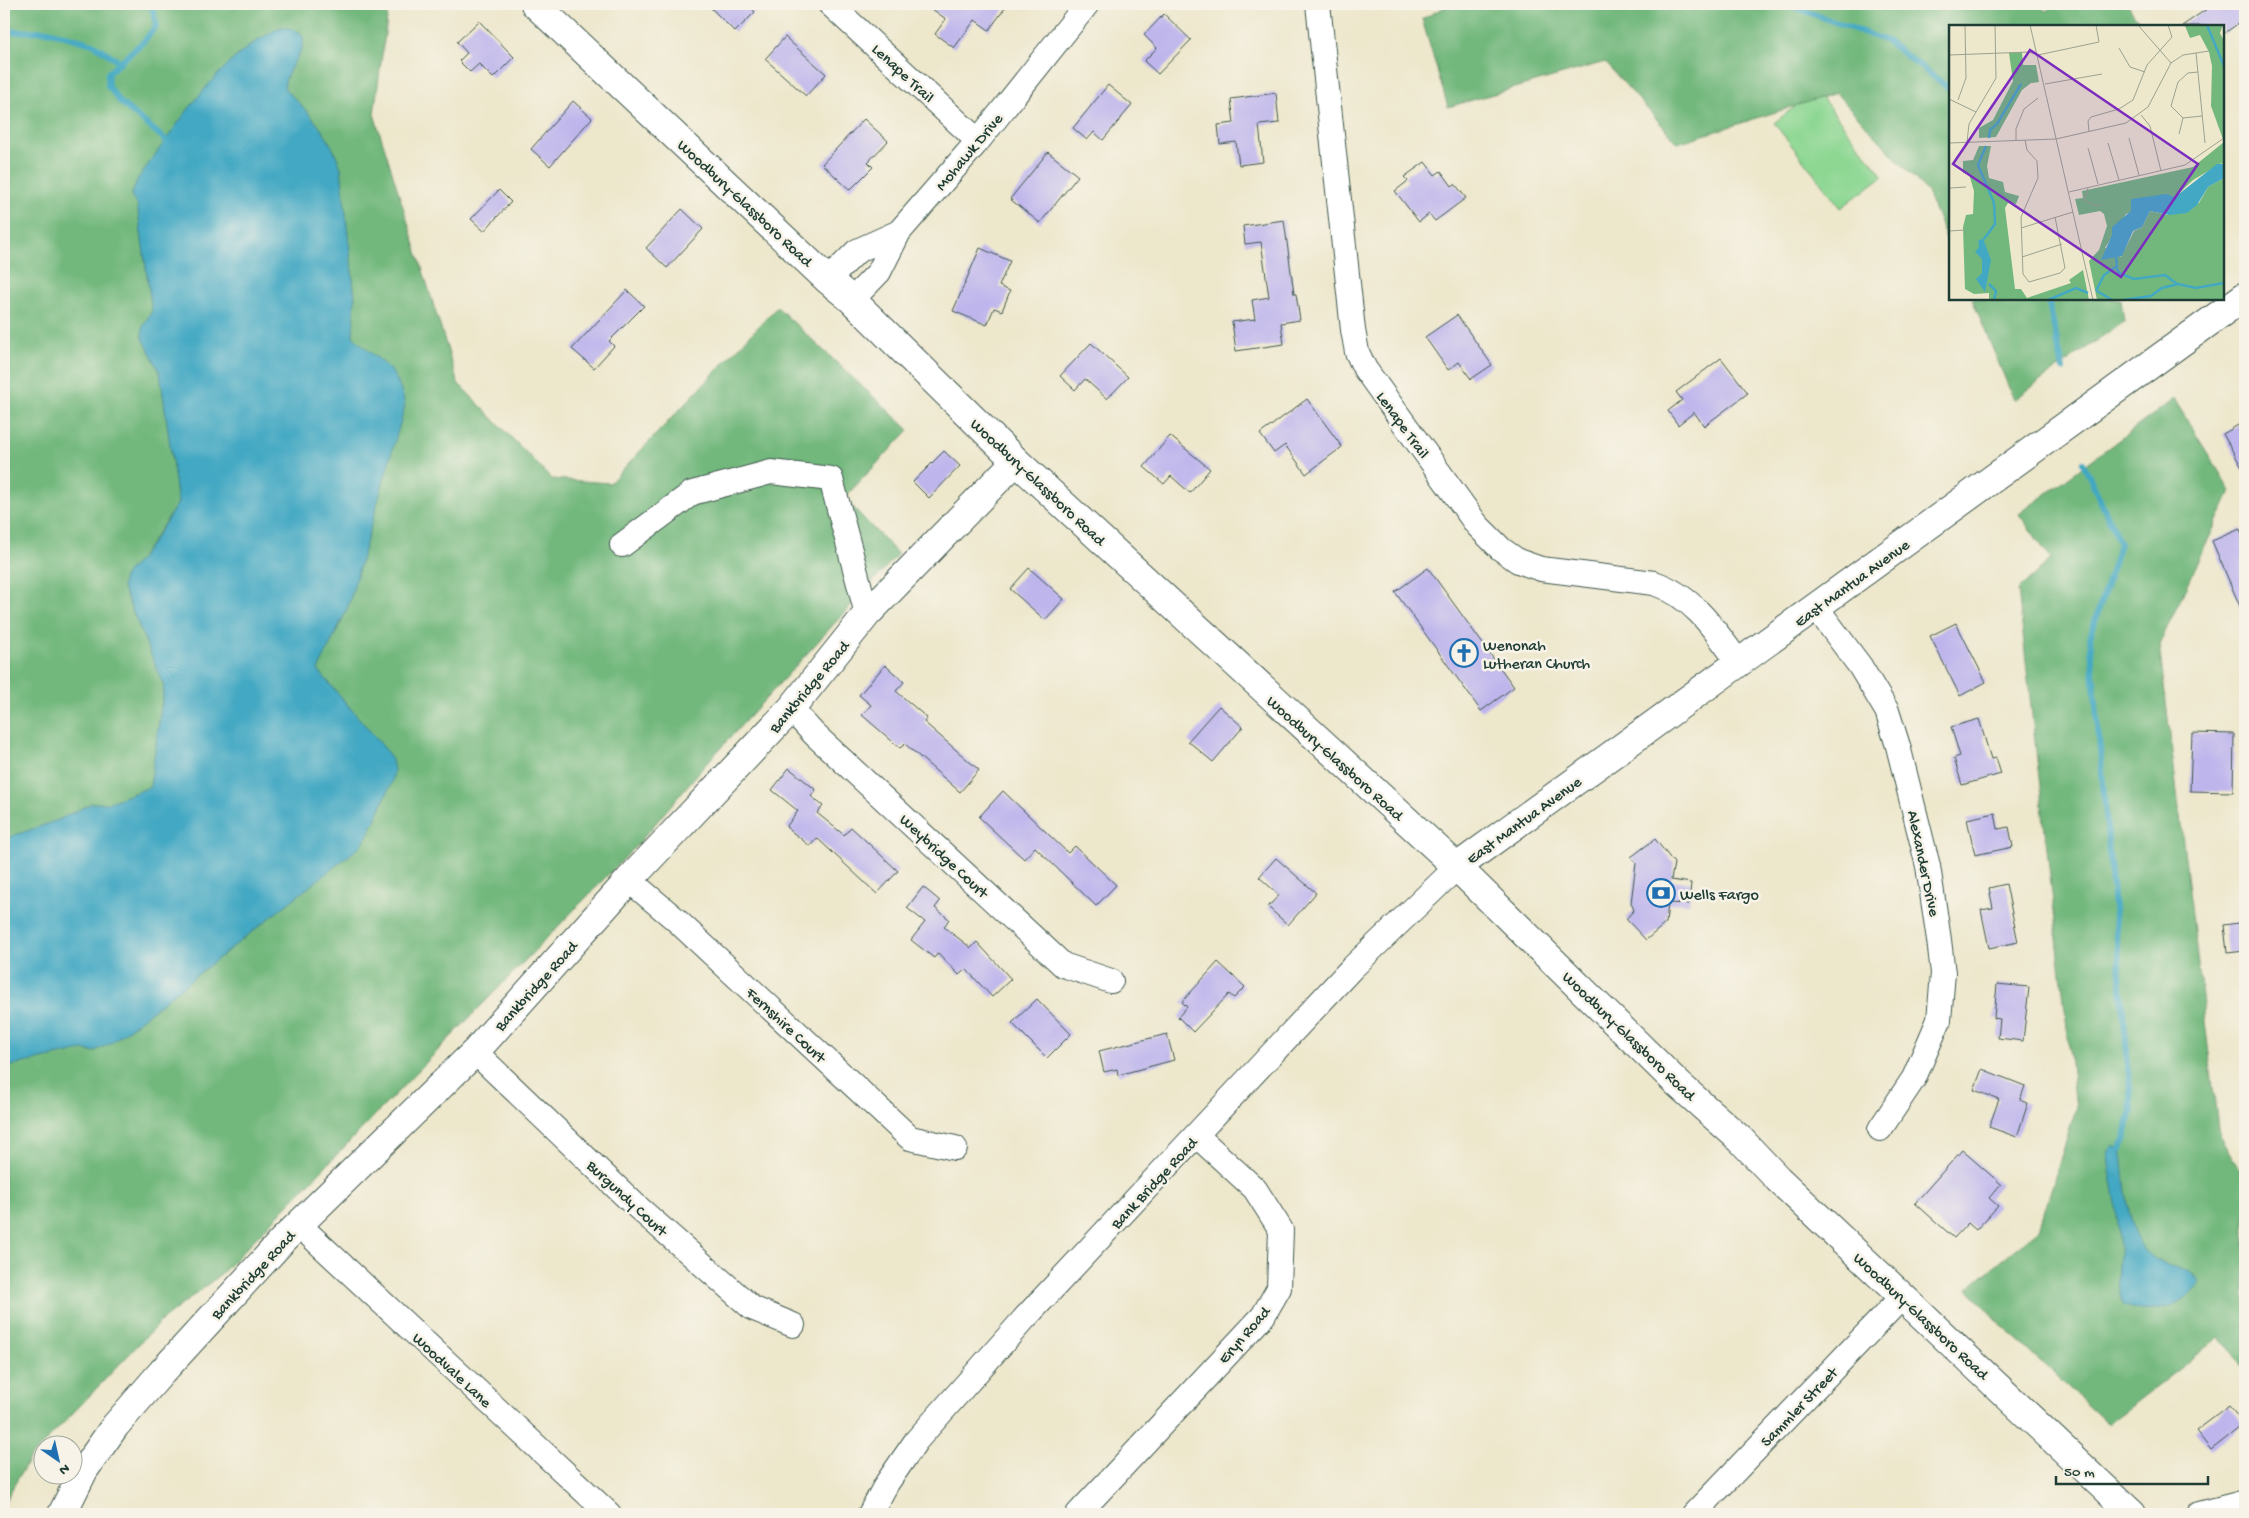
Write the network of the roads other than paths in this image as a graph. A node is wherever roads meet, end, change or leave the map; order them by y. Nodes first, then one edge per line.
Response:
1 (535, 4) edge
2 (830, 4) edge
3 (1087, 4) edge
4 (1318, 4) edge
5 (978, 141) junction
6 (899, 232) junction
7 (828, 280) junction
8 (2245, 296) edge
9 (852, 300) junction
10 (1016, 461) junction
11 (622, 545) dead end
12 (1816, 607) junction
13 (867, 614) junction
14 (1738, 662) junction
15 (791, 709) junction
16 (1457, 867) junction
17 (629, 880) junction
18 (1111, 981) dead end
19 (475, 1052) junction
20 (1880, 1129) dead end
21 (1196, 1135) junction
22 (955, 1148) dead end
23 (298, 1224) junction
24 (1902, 1297) junction
25 (793, 1325) dead end
26 (2245, 1502) edge
27 (62, 1514) edge
28 (609, 1514) edge
29 (870, 1514) edge
30 (1078, 1514) edge
31 (1694, 1514) edge
32 (2132, 1514) edge
33 (2199, 1514) edge

1 - 7 street, Woodbury-Glassboro Road
2 - 5 street, Lenape Trail
3 - 5 street, Mohawk Drive
4 - 14 street, Lenape Trail
5 - 6 street, Mohawk Drive
6 - 7 street
6 - 9 street, Mohawk Drive
7 - 9 street, Woodbury-Glassboro Road
8 - 12 street, East Mantua Avenue
9 - 10 street, Woodbury-Glassboro Road
10 - 13 street, Bankbridge Road
10 - 16 street, Woodbury-Glassboro Road
11 - 13 street
12 - 14 street, East Mantua Avenue
12 - 20 street, Alexander Drive
13 - 15 street, Bankbridge Road
14 - 16 street, East Mantua Avenue
15 - 17 street, Bankbridge Road
15 - 18 street, Weybridge Court
16 - 21 street, Bank Bridge Road
16 - 24 street, Woodbury-Glassboro Road
17 - 19 street, Bankbridge Road
17 - 22 street, Fernshire Court
19 - 23 street, Bankbridge Road
19 - 25 street, Burgundy Court
21 - 29 street, Bank Bridge Road
21 - 30 street, Eryn Road
23 - 27 street, Bankbridge Road
23 - 28 street, Woodvale Lane
24 - 31 street, Sammler Street
24 - 32 street, Woodbury-Glassboro Road
26 - 33 street

